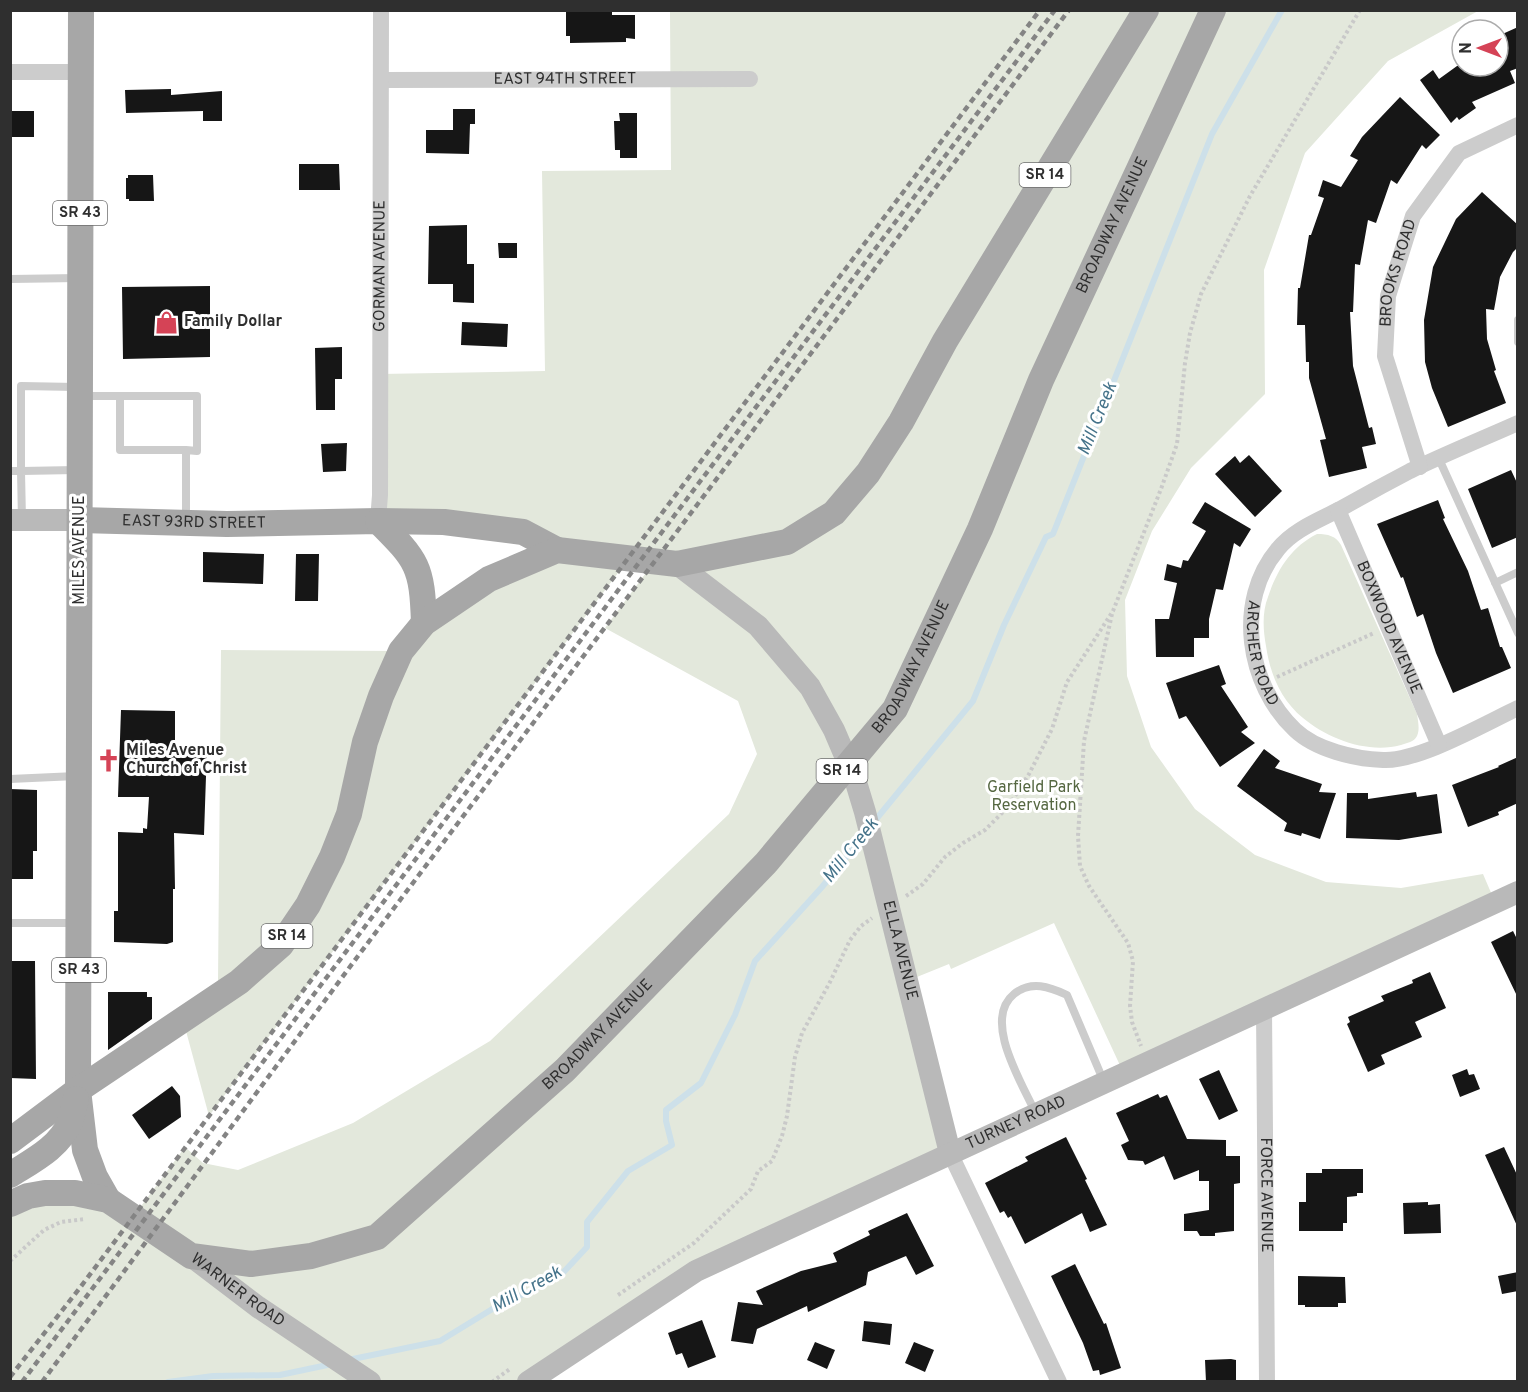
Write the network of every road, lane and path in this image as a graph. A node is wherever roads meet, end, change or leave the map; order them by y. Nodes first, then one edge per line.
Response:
1 (81, 10) edge
2 (381, 10) edge
3 (1146, 10) edge
4 (1213, 10) edge
5 (1360, 10) edge
6 (10, 72) edge
7 (81, 72) junction
8 (750, 79) dead end
9 (381, 80) junction
10 (1518, 125) edge
11 (80, 278) junction
12 (10, 279) edge
13 (1518, 320) edge
14 (1518, 342) edge
15 (80, 392) junction
16 (120, 396) junction
17 (1518, 423) edge
18 (186, 450) junction
19 (1438, 459) junction
20 (1420, 467) junction
21 (80, 470) junction
22 (10, 471) edge
23 (21, 471) junction
24 (1338, 510) junction
25 (16, 520) edge
26 (80, 520) junction
27 (378, 521) junction
28 (186, 523) junction
29 (557, 550) junction
30 (677, 564) junction
31 (1518, 572) edge
32 (1495, 583) junction
33 (1113, 611) junction
34 (424, 623) junction
35 (1377, 632) dead end
36 (1518, 633) edge
37 (1273, 678) dead end
38 (1518, 708) edge
39 (1439, 745) junction
40 (79, 776) junction
41 (10, 779) edge
42 (1518, 892) edge
43 (896, 902) dead end
44 (878, 914) dead end
45 (79, 922) junction
46 (10, 923) edge
47 (1264, 1009) junction
48 (1148, 1063) junction
49 (1104, 1083) junction
50 (78, 1090) junction
51 (1036, 1114) junction
52 (10, 1141) edge
53 (950, 1154) junction
54 (10, 1175) edge
55 (10, 1204) edge
56 (101, 1209) junction
57 (191, 1256) junction
58 (10, 1261) edge
59 (617, 1296) dead end
60 (523, 1373) edge
61 (367, 1380) edge
62 (492, 1382) edge
63 (1059, 1382) edge
64 (1267, 1382) edge

1 - 7 main road, MILES AVENUE / SR 43
2 - 9 street, GORMAN AVENUE
3 - 30 main road, SR 14
4 - 57 main road, BROADWAY AVENUE / SR 14
5 - 33 path
6 - 7 street
7 - 11 main road, MILES AVENUE / SR 43
8 - 9 street, EAST 94TH STREET
9 - 27 street, GORMAN AVENUE
10 - 20 street, BROOKS ROAD
11 - 12 lane
11 - 15 main road, MILES AVENUE / SR 43
13 - 14 lane
15 - 16 lane
15 - 21 main road, MILES AVENUE / SR 43
15 - 23 lane
16 - 18 lane
16 - 18 lane
17 - 19 street, ARCHER ROAD
18 - 28 lane
19 - 20 street, ARCHER ROAD
19 - 32 lane
20 - 24 street, ARCHER ROAD
21 - 23 lane
21 - 26 main road, MILES AVENUE / SR 43
22 - 23 lane
23 - 25 lane
24 - 39 street, BOXWOOD AVENUE
24 - 39 street, ARCHER ROAD
25 - 26 main road, EAST 93RD STREET
26 - 28 main road, EAST 93RD STREET
26 - 40 main road, MILES AVENUE / SR 43
27 - 28 main road, EAST 93RD STREET
27 - 29 main road, EAST 93RD STREET
27 - 34 main road
29 - 30 main road, SR 14
29 - 34 main road, SR 14
30 - 53 main road, ELLA AVENUE
31 - 32 lane
32 - 36 lane
33 - 43 path
33 - 48 path
34 - 50 main road, SR 14
35 - 37 path
38 - 39 street, ARCHER ROAD
40 - 41 lane
40 - 45 main road, MILES AVENUE / SR 43
42 - 47 main road, TURNEY ROAD
44 - 59 path
45 - 46 lane
45 - 50 main road, MILES AVENUE / SR 43
47 - 48 main road, TURNEY ROAD
47 - 64 street, FORCE AVENUE
48 - 49 main road, TURNEY ROAD
49 - 51 main road, TURNEY ROAD
49 - 51 lane
50 - 52 main road, SR 14
50 - 54 main road, SR 43
50 - 56 main road
51 - 53 main road, TURNEY ROAD
53 - 60 main road, TURNEY ROAD
53 - 63 street, ELLA AVENUE
55 - 56 main road, SR 14
56 - 57 main road, WARNER ROAD / SR 14
56 - 58 path
57 - 61 main road, WARNER ROAD
60 - 62 path

